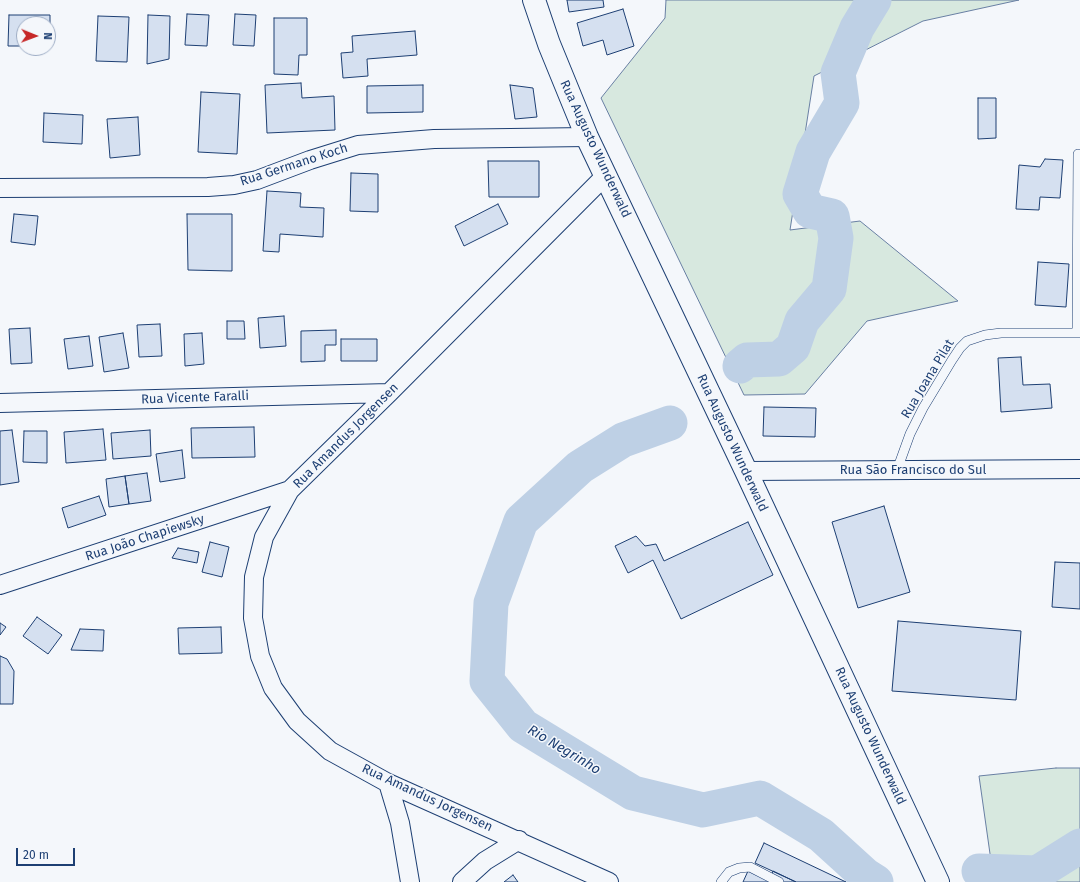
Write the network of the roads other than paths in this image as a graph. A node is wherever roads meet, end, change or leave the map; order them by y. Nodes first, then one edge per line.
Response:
1 (534, 0) edge
2 (587, 137) junction
3 (1078, 154) dead end
4 (606, 175) junction
5 (0, 188) edge
6 (1078, 333) edge
7 (389, 393) junction
8 (0, 403) edge
9 (1080, 469) edge
10 (897, 470) junction
11 (746, 471) junction
12 (290, 490) junction
13 (0, 585) edge
14 (388, 783) junction
15 (518, 840) junction
16 (410, 882) edge
17 (462, 882) edge
18 (609, 882) edge
19 (721, 882) edge
20 (779, 882) edge
21 (938, 882) edge

1 - 2 main road, Rua Augusto Wunderwald
2 - 4 main road, Rua Augusto Wunderwald
2 - 5 street, Rua Germano Koch
3 - 6 lane
4 - 7 street, Rua Amandus Jorgensen
4 - 11 main road, Rua Augusto Wunderwald
6 - 10 lane, Rua Joana Pilat
7 - 8 street, Rua Vicente Faralli
7 - 12 street, Rua Amandus Jorgensen
9 - 10 street, Rua São Francisco do Sul
10 - 11 street, Rua São Francisco do Sul
11 - 21 main road, Rua Augusto Wunderwald
12 - 13 street, Rua João Chapiewsky
12 - 14 street, Rua Amandus Jorgensen
14 - 15 street, Rua Amandus Jorgensen
14 - 16 street
15 - 17 street
15 - 18 street, Rua Amandus Jorgensen
19 - 20 lane

